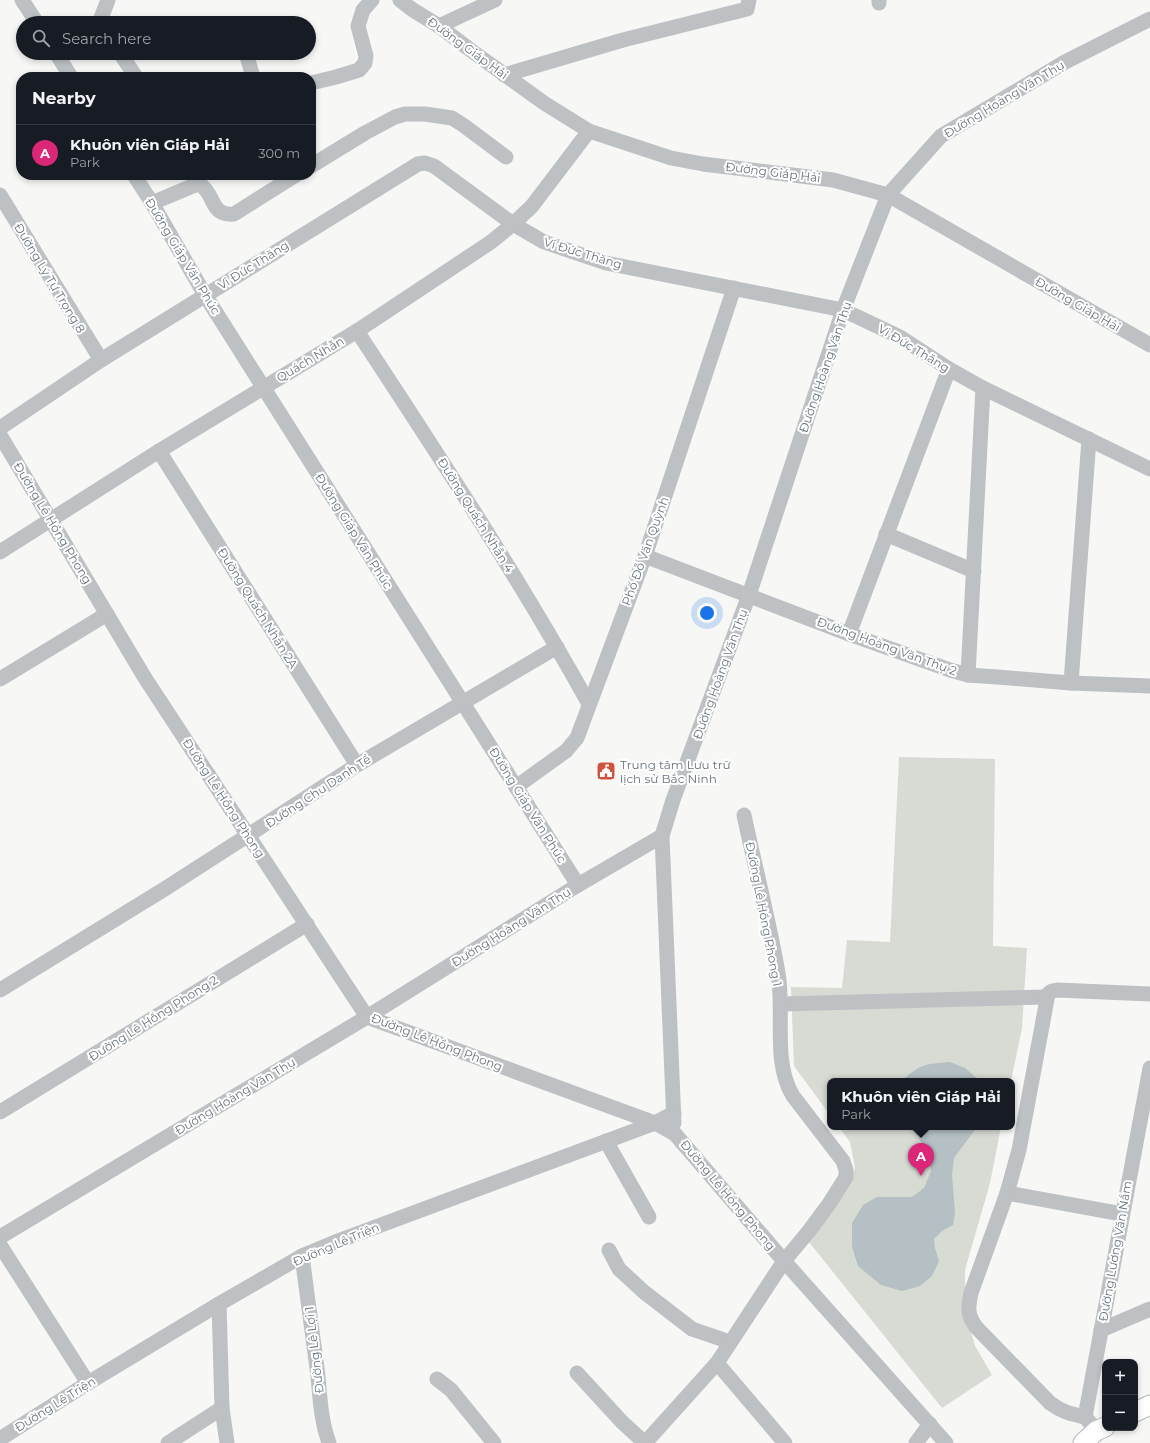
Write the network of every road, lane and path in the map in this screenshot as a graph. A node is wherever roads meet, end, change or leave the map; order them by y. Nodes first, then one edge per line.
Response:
1 (22, 0) edge
2 (108, 0) edge
3 (372, 0) edge
4 (400, 0) edge
5 (495, 0) edge
6 (749, 0) edge
7 (32, 16) edge
8 (102, 16) edge
9 (1150, 19) edge
10 (439, 26) junction
11 (60, 60) edge
12 (125, 60) edge
13 (248, 60) edge
14 (68, 72) edge
15 (133, 72) edge
16 (252, 72) edge
17 (504, 75) junction
18 (316, 81) edge
19 (589, 131) junction
20 (506, 157) dead end
21 (316, 163) edge
22 (137, 180) edge
23 (288, 180) edge
24 (0, 195) edge
25 (888, 195) junction
26 (152, 203) junction
27 (514, 224) junction
28 (734, 288) junction
29 (205, 295) junction
30 (843, 310) junction
31 (357, 331) junction
32 (1150, 345) edge
33 (100, 360) junction
34 (949, 369) junction
35 (264, 387) junction
36 (983, 388) junction
37 (0, 428) edge
38 (0, 435) edge
39 (1089, 439) junction
40 (159, 451) junction
41 (1150, 469) edge
42 (51, 519) junction
43 (886, 534) junction
44 (0, 552) edge
45 (645, 556) junction
46 (974, 571) junction
47 (748, 595) junction
48 (107, 614) junction
49 (849, 634) junction
50 (558, 647) junction
51 (968, 675) junction
52 (0, 679) edge
53 (1071, 683) junction
54 (1150, 686) edge
55 (463, 703) junction
56 (589, 704) junction
57 (357, 765) junction
58 (516, 787) junction
59 (744, 815) dead end
60 (248, 835) junction
61 (662, 836) junction
62 (578, 885) junction
63 (307, 924) junction
64 (0, 990) edge
65 (1150, 994) edge
66 (1047, 997) junction
67 (781, 1004) junction
68 (368, 1016) junction
69 (1150, 1068) edge
70 (0, 1112) edge
71 (674, 1113) junction
72 (655, 1123) junction
73 (675, 1134) junction
74 (606, 1141) junction
75 (1007, 1193) junction
76 (1122, 1214) junction
77 (649, 1217) dead end
78 (0, 1237) edge
79 (0, 1245) edge
80 (609, 1250) dead end
81 (302, 1256) junction
82 (784, 1261) junction
83 (219, 1304) junction
84 (1150, 1309) edge
85 (1101, 1330) junction
86 (730, 1342) junction
87 (717, 1363) junction
88 (577, 1374) dead end
89 (437, 1379) dead end
90 (88, 1383) junction
91 (1150, 1405) edge
92 (222, 1408) junction
93 (1138, 1411) edge
94 (930, 1424) junction
95 (1092, 1429) edge
96 (0, 1439) edge
97 (168, 1443) edge
98 (227, 1443) edge
99 (329, 1443) edge
100 (494, 1443) edge
101 (645, 1443) edge
102 (785, 1443) edge
103 (916, 1443) edge
104 (946, 1443) edge

1 - 7 street
2 - 8 street
3 - 18 street
4 - 10 street, Đường Giáp Hải
5 - 10 street
6 - 17 street
9 - 25 street, Đường Hoàng Văn Thụ
10 - 17 street, Đường Giáp Hải
11 - 14 street
12 - 15 street
13 - 16 street
17 - 19 street, Đường Giáp Hải
19 - 25 street, Đường Giáp Hải
19 - 27 street, Quách Nhẫn
20 - 21 street
22 - 26 street, Đường Giáp Văn Phúc
23 - 26 street
24 - 33 street, Đường Lý Tự Trọng 8
25 - 30 street, Đường Hoàng Văn Thụ
25 - 32 street, Đường Giáp Hải
26 - 29 street, Đường Giáp Văn Phúc
27 - 28 street, Vi Đức Thăng
27 - 29 street, Vi Đức Thăng
27 - 31 street, Quách Nhẫn
28 - 30 street, Vi Đức Thăng
28 - 45 street, Phố Đỗ Văn Quỳnh
29 - 33 street, Vi Đức Thăng
29 - 35 street, Đường Giáp Văn Phúc
30 - 34 street, Vi Đức Thăng
30 - 47 street, Đường Hoàng Văn Thụ
31 - 35 street, Quách Nhẫn
31 - 50 street, Đường Quách Nhẫn 4
33 - 37 street, Vi Đức Thăng
34 - 36 street, Vi Đức Thăng
34 - 43 street
35 - 40 street, Quách Nhẫn
35 - 55 street, Đường Giáp Văn Phúc
36 - 39 street, Vi Đức Thăng
36 - 46 street
38 - 42 street, Đường Lê Hồng Phong
39 - 41 street, Vi Đức Thăng
39 - 53 street
40 - 42 street, Quách Nhẫn
40 - 57 street, Đường Quách Nhẫn 2A
42 - 44 street, Quách Nhẫn
42 - 48 street, Đường Lê Hồng Phong
43 - 46 street
43 - 49 street
45 - 47 street, Đường Hoàng Văn Thụ 2
45 - 56 street, Phố Đỗ Văn Quỳnh
46 - 51 street
47 - 49 street, Đường Hoàng Văn Thụ 2
47 - 61 street, Đường Hoàng Văn Thụ
48 - 52 street
48 - 60 street, Đường Lê Hồng Phong
49 - 51 street, Đường Hoàng Văn Thụ 2
50 - 55 street, Đường Chu Danh Tể
50 - 56 street, Đường Quách Nhẫn 4
51 - 53 street, Đường Hoàng Văn Thụ 2
53 - 54 street, Đường Hoàng Văn Thụ 2
55 - 57 street, Đường Chu Danh Tể
55 - 58 street, Đường Giáp Văn Phúc
56 - 58 street, Phố Đỗ Văn Quỳnh
57 - 60 street, Đường Chu Danh Tể
58 - 62 street, Đường Giáp Văn Phúc
59 - 67 street, Đường Lê Hồng Phong 1
60 - 63 street, Đường Lê Hồng Phong
60 - 64 street, Đường Chu Danh Tể
61 - 62 street, Đường Hoàng Văn Thụ
61 - 71 street
62 - 68 street, Đường Hoàng Văn Thụ
63 - 68 street, Đường Lê Hồng Phong
63 - 70 street, Đường Lê Hồng Phong 2
65 - 66 street
66 - 67 street
66 - 75 street
67 - 82 street, Đường Lê Hồng Phong 1
68 - 72 street, Đường Lê Hồng Phong
68 - 78 street, Đường Hoàng Văn Thụ
69 - 76 street, Đường Lương Văn Nắm
71 - 72 street, Đường Lê Triện
71 - 73 street
72 - 73 street, Đường Lê Hồng Phong
72 - 74 street, Đường Lê Triện
73 - 82 street, Đường Lê Hồng Phong
74 - 77 street
74 - 81 street, Đường Lê Triện
75 - 76 street
75 - 95 street
76 - 85 street, Đường Lương Văn Nắm
79 - 90 street
80 - 86 street
81 - 83 street, Đường Lê Triện
81 - 99 street, Đường Lê Lợi 1
82 - 86 street, Đường Lê Hồng Phong 1
82 - 94 street, Đường Lê Hồng Phong
83 - 90 street, Đường Lê Triện
83 - 92 street
84 - 85 street
85 - 95 street, Đường Lương Văn Nắm
86 - 87 street, Đường Lê Hồng Phong 1
87 - 101 street, Đường Lê Hồng Phong 1
87 - 102 street
88 - 101 street
89 - 100 street
90 - 96 street, Đường Lê Triện
91 - 93 main road
92 - 97 street
92 - 98 street
94 - 103 street
94 - 104 street, Đường Lê Hồng Phong

